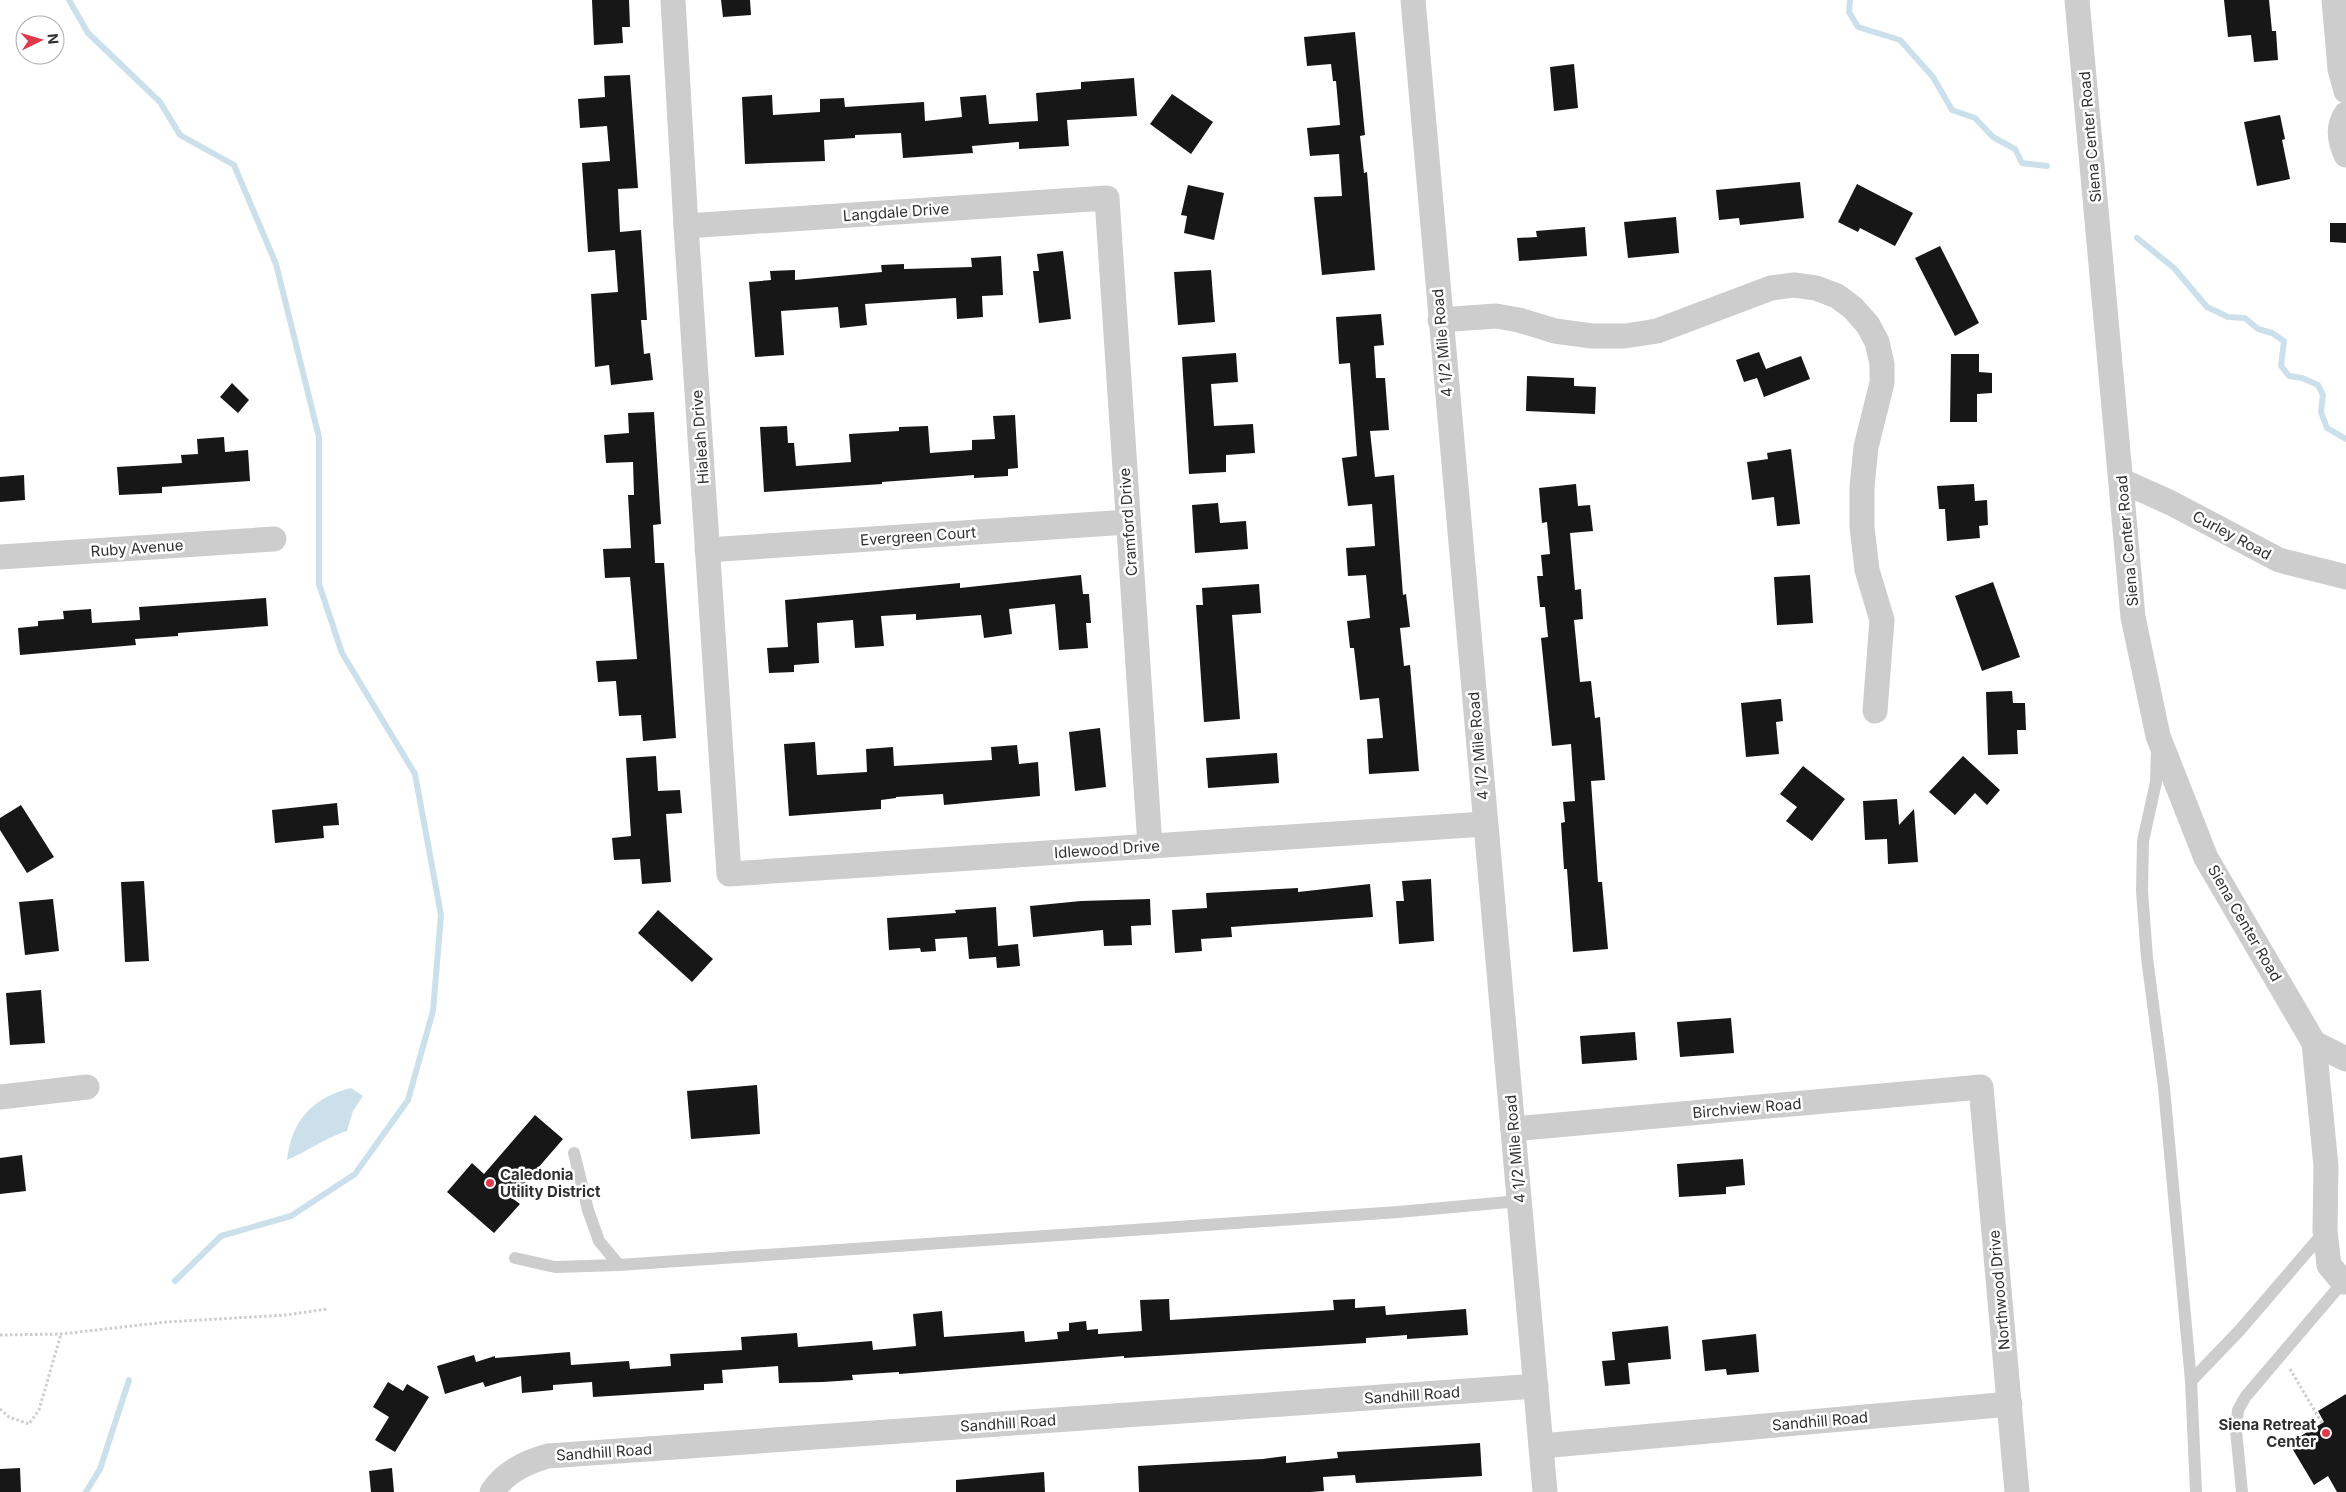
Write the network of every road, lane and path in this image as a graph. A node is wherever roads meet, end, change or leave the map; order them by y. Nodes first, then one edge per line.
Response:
1 (673, 0) edge
2 (1413, 0) edge
3 (2077, 0) edge
4 (2334, 0) edge
5 (2346, 91) edge
6 (2346, 114) edge
7 (2346, 154) edge
8 (1107, 198) joint
9 (686, 226) junction
10 (1440, 320) junction
11 (2122, 481) junction
12 (1128, 522) junction
13 (274, 539) dead end
14 (707, 550) junction
15 (0, 557) edge
16 (2346, 577) edge
17 (1875, 711) dead end
18 (2158, 736) junction
19 (1485, 824) junction
20 (1150, 846) junction
21 (729, 874) joint
22 (2314, 1043) junction
23 (2346, 1059) edge
24 (87, 1087) dead end
25 (1981, 1087) joint
26 (0, 1097) edge
27 (1513, 1129) junction
28 (574, 1153) dead end
29 (1519, 1201) junction
30 (2325, 1231) junction
31 (515, 1258) dead end
32 (619, 1265) junction
33 (2344, 1282) edge
34 (327, 1309) dead end
35 (61, 1334) junction
36 (0, 1335) edge
37 (2288, 1366) dead end
38 (2190, 1381) junction
39 (1536, 1386) junction
40 (2010, 1404) junction
41 (0, 1409) edge
42 (2322, 1423) dead end
43 (1541, 1446) junction
44 (492, 1492) edge
45 (1545, 1492) edge
46 (2017, 1492) edge
47 (2196, 1492) edge
48 (2242, 1492) edge

1 - 9 street, Hialeah Drive
2 - 10 street, 4 1/2 Mile Road
3 - 11 street, Siena Center Road
4 - 5 street
6 - 7 street
8 - 9 street, Langdale Drive
8 - 12 street, Cramford Drive
9 - 14 street, Hialeah Drive
10 - 17 street
10 - 19 street, 4 1/2 Mile Road
11 - 16 street, Curley Road
11 - 18 street, Siena Center Road
12 - 14 street, Evergreen Court
12 - 20 street, Cramford Drive
13 - 15 street, Ruby Avenue
14 - 21 street, Hialeah Drive
18 - 22 street, Siena Center Road
18 - 38 lane
19 - 20 street, Idlewood Drive
19 - 27 street, 4 1/2 Mile Road
20 - 21 street, Idlewood Drive
22 - 23 street
22 - 30 street, Siena Center Road
24 - 26 street
25 - 27 street, Birchview Road
25 - 40 street, Northwood Drive
27 - 29 street, 4 1/2 Mile Road
28 - 32 lane
29 - 32 lane
29 - 39 street, 4 1/2 Mile Road
30 - 33 street, Siena Center Road
30 - 38 lane
31 - 32 lane
33 - 48 lane
34 - 35 path
35 - 36 path
35 - 41 path
37 - 42 path
38 - 47 lane
39 - 43 street, 4 1/2 Mile Road
39 - 44 street, Sandhill Road
40 - 43 street, Sandhill Road
40 - 46 street, Northwood Drive
43 - 45 street, 4 1/2 Mile Road

